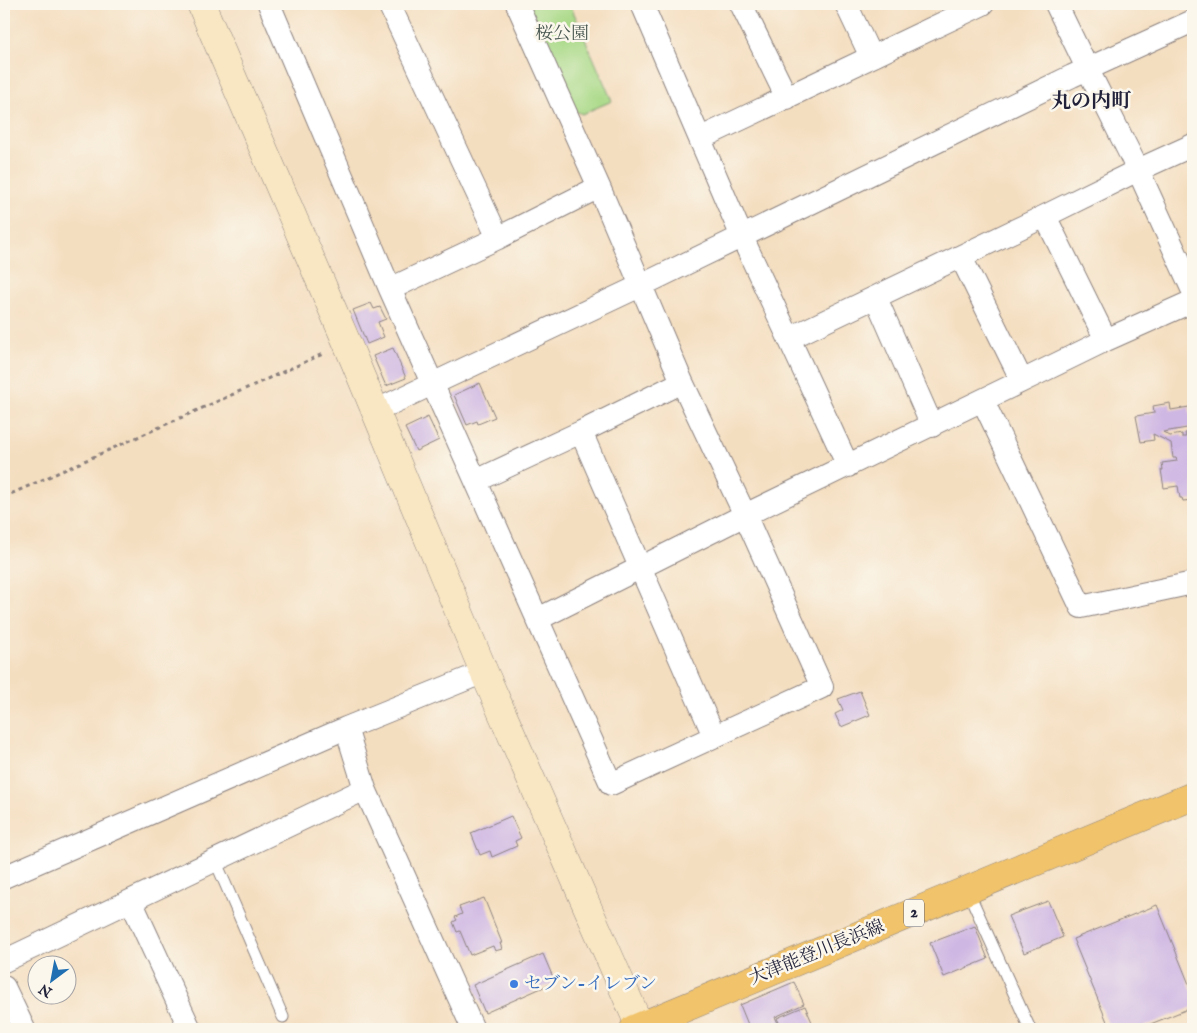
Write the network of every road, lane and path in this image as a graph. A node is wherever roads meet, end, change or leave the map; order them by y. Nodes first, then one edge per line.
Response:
1 (201, 4) edge
2 (390, 4) edge
3 (516, 4) edge
4 (642, 4) edge
5 (740, 4) edge
6 (846, 4) edge
7 (983, 4) edge
8 (1056, 4) edge
9 (276, 6) edge
10 (955, 9) edge
11 (1193, 20) edge
12 (871, 57) junction
13 (1088, 70) junction
14 (787, 98) junction
15 (701, 138) junction
16 (1193, 145) edge
17 (1138, 170) junction
18 (599, 187) junction
19 (1045, 216) junction
20 (742, 236) junction
21 (498, 238) junction
22 (961, 257) junction
23 (640, 286) junction
24 (390, 289) junction
25 (1193, 291) edge
26 (876, 298) junction
27 (1193, 301) edge
28 (790, 338) junction
29 (1106, 340) junction
30 (347, 344) junction
31 (1022, 381) junction
32 (682, 382) junction
33 (433, 384) junction
34 (983, 401) junction
35 (374, 411) junction
36 (932, 426) junction
37 (581, 432) junction
38 (848, 466) junction
39 (476, 481) junction
40 (4, 497) edge
41 (745, 515) junction
42 (640, 568) junction
43 (1193, 583) edge
44 (538, 619) junction
45 (484, 672) junction
46 (346, 728) junction
47 (714, 736) junction
48 (365, 789) junction
49 (1193, 796) edge
50 (215, 860) junction
51 (4, 877) edge
52 (968, 890) junction
53 (131, 901) junction
54 (4, 961) edge
55 (4, 987) edge
56 (283, 1017) dead end
57 (638, 1028) edge
58 (24, 1029) edge
59 (190, 1029) edge
60 (473, 1029) edge
61 (1030, 1029) edge

1 - 30 street
2 - 21 street
3 - 18 street
4 - 15 street
5 - 14 street
6 - 12 street
7 - 10 street
8 - 13 street
9 - 24 street
10 - 12 street
11 - 13 street
12 - 14 street
13 - 17 street
13 - 20 street
14 - 15 street
15 - 20 street
16 - 17 street
17 - 19 street
17 - 25 street
18 - 21 street
18 - 23 street
19 - 22 street
19 - 29 street
20 - 23 street
20 - 28 street
21 - 24 street
22 - 26 street
22 - 31 street
23 - 32 street
23 - 33 street
24 - 33 street
26 - 28 street
26 - 36 street
27 - 29 street
28 - 38 street
29 - 31 street
30 - 35 street
30 - 40 path
31 - 34 street
32 - 37 street
32 - 41 street
33 - 35 street
33 - 39 street
34 - 36 street
34 - 43 street
35 - 45 street
36 - 38 street
37 - 39 street
37 - 42 street
38 - 41 street
39 - 44 street
41 - 42 street
41 - 47 street
42 - 44 street
42 - 47 street
44 - 47 street
45 - 46 street
45 - 57 street
46 - 48 street
46 - 51 street
48 - 50 street
48 - 60 street
49 - 52 main road, 大津能登川長浜線 / 2
50 - 53 street
50 - 56 lane
52 - 57 main road, 大津能登川長浜線 / 2
52 - 61 lane
53 - 54 street
53 - 59 street
55 - 58 street

